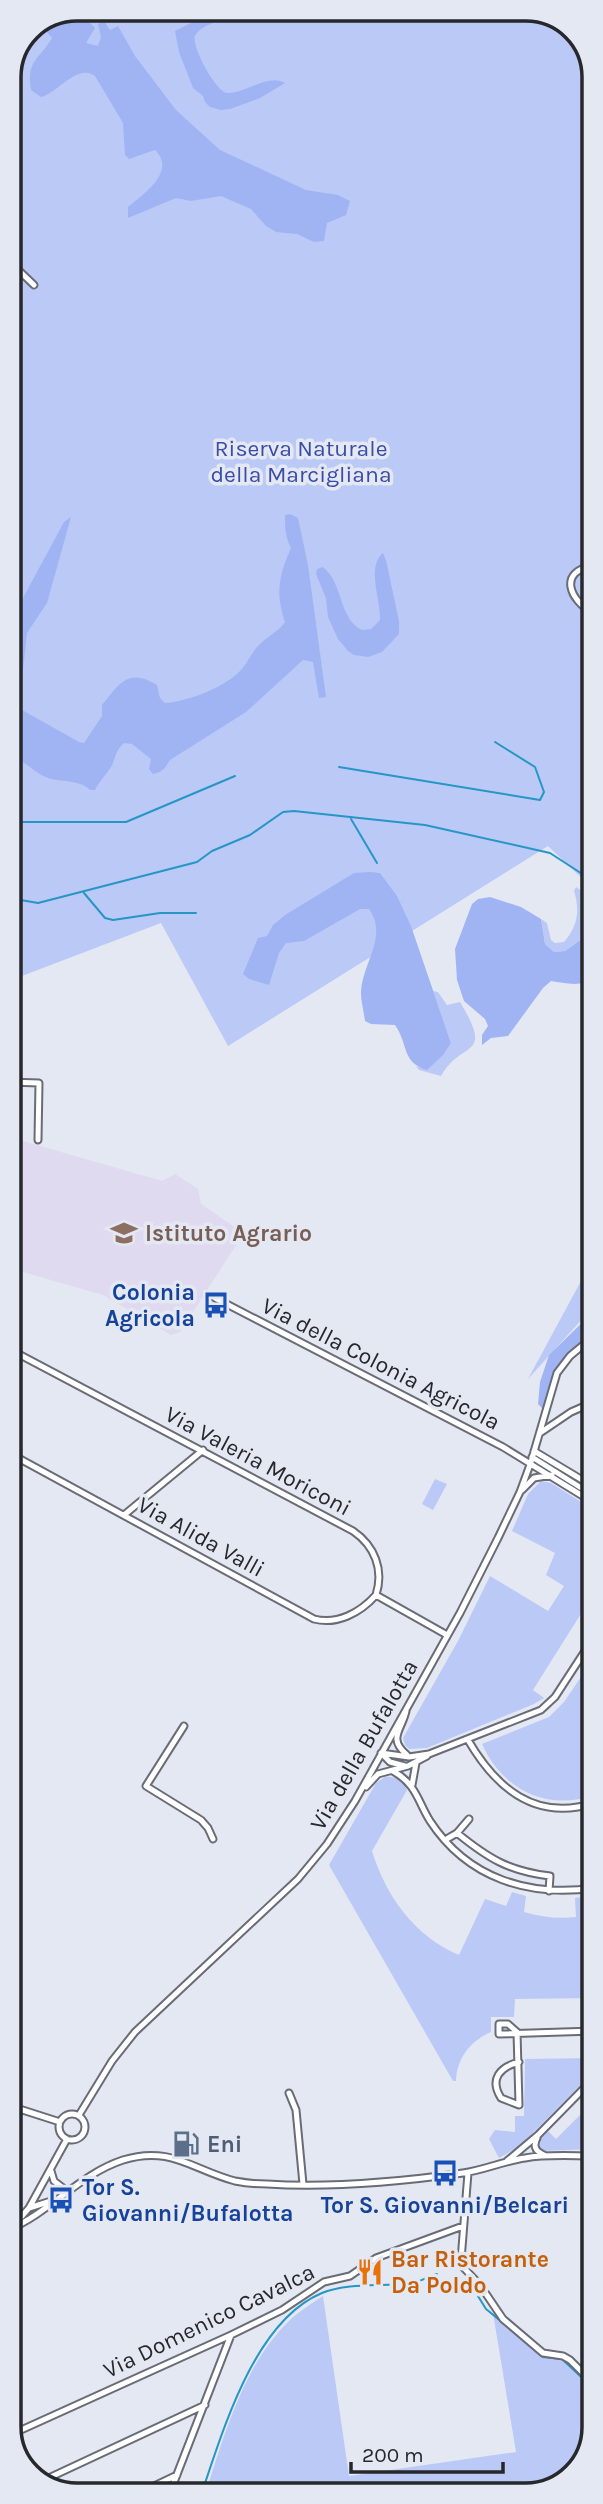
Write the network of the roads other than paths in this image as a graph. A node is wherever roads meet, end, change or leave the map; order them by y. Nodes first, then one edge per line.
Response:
1 (21, 273) edge
2 (34, 285) dead end
3 (582, 570) edge
4 (582, 605) edge
5 (21, 1082) edge
6 (38, 1140) dead end
7 (215, 1298) dead end
8 (582, 1346) edge
9 (21, 1355) edge
10 (582, 1407) edge
11 (540, 1433) junction
12 (203, 1450) junction
13 (532, 1457) junction
14 (21, 1460) edge
15 (552, 1475) junction
16 (582, 1481) edge
17 (582, 1488) edge
18 (520, 1492) junction
19 (582, 1495) edge
20 (124, 1515) junction
21 (376, 1595) junction
22 (447, 1635) junction
23 (582, 1656) edge
24 (407, 1706) junction
25 (184, 1726) dead end
26 (468, 1740) junction
27 (381, 1753) junction
28 (429, 1754) junction
29 (409, 1757) junction
30 (416, 1763) junction
31 (408, 1766) junction
32 (393, 1771) junction
33 (412, 1785) junction
34 (355, 1801) junction
35 (582, 1806) edge
36 (469, 1819) dead end
37 (457, 1833) junction
38 (213, 1839) dead end
39 (445, 1840) junction
40 (582, 1889) edge
41 (549, 1891) junction
42 (582, 2031) edge
43 (519, 2062) junction
44 (582, 2090) edge
45 (289, 2093) dead end
46 (21, 2110) edge
47 (79, 2115) junction
48 (60, 2122) junction
49 (538, 2135) junction
50 (67, 2139) junction
51 (548, 2156) junction
52 (582, 2156) edge
53 (504, 2163) junction
54 (51, 2171) junction
55 (468, 2173) junction
56 (303, 2184) junction
57 (67, 2191) junction
58 (57, 2198) junction
59 (29, 2208) junction
60 (21, 2217) edge
61 (21, 2225) edge
62 (463, 2226) junction
63 (231, 2336) junction
64 (582, 2372) edge
65 (205, 2405) junction
66 (21, 2430) edge
67 (177, 2475) junction
68 (51, 2477) edge
69 (160, 2483) edge
70 (174, 2483) edge

1 - 2 street
3 - 4 street
5 - 6 street
7 - 13 street, Via della Colonia Agricola
8 - 11 street, Via della Bufalotta
9 - 12 street, Via Valeria Moriconi
10 - 11 street
11 - 13 street, Via della Bufalotta
12 - 20 street
12 - 21 street, Via Valeria Moriconi
13 - 15 street
13 - 16 street
13 - 17 street
13 - 18 street, Via della Bufalotta
14 - 20 street, Via Alida Valli
15 - 18 street
15 - 19 street
18 - 22 street, Via della Bufalotta
20 - 21 street, Via Alida Valli
21 - 22 street
22 - 24 street, Via della Bufalotta
23 - 26 street
24 - 27 street, Via della Bufalotta
24 - 29 street
25 - 38 street
26 - 28 street
26 - 35 street
27 - 29 street
27 - 31 street
27 - 34 street, Via della Bufalotta
28 - 29 street
28 - 30 street
30 - 31 street
30 - 33 street
31 - 32 street
32 - 33 street
32 - 34 street
33 - 39 street
34 - 47 street, Via della Bufalotta
36 - 37 street
37 - 39 street
37 - 41 street
39 - 41 street
40 - 41 street
42 - 43 street
43 - 43 street
44 - 49 street
45 - 56 street
46 - 48 street
47 - 48 street
47 - 50 street, Via della Bufalotta
48 - 50 street
49 - 51 street
49 - 53 street
50 - 54 street, Via della Bufalotta
51 - 52 street
51 - 53 street
53 - 55 street
54 - 57 street
54 - 59 street, Via della Bufalotta
55 - 56 street
55 - 62 street
56 - 57 street
57 - 58 street
58 - 59 street
58 - 61 street
59 - 60 street, Via della Bufalotta
62 - 63 street, Via Domenico Cavalca
62 - 64 street
63 - 65 street
63 - 66 street, Via Domenico Cavalca
65 - 67 street
65 - 68 street
67 - 69 street
67 - 70 street

